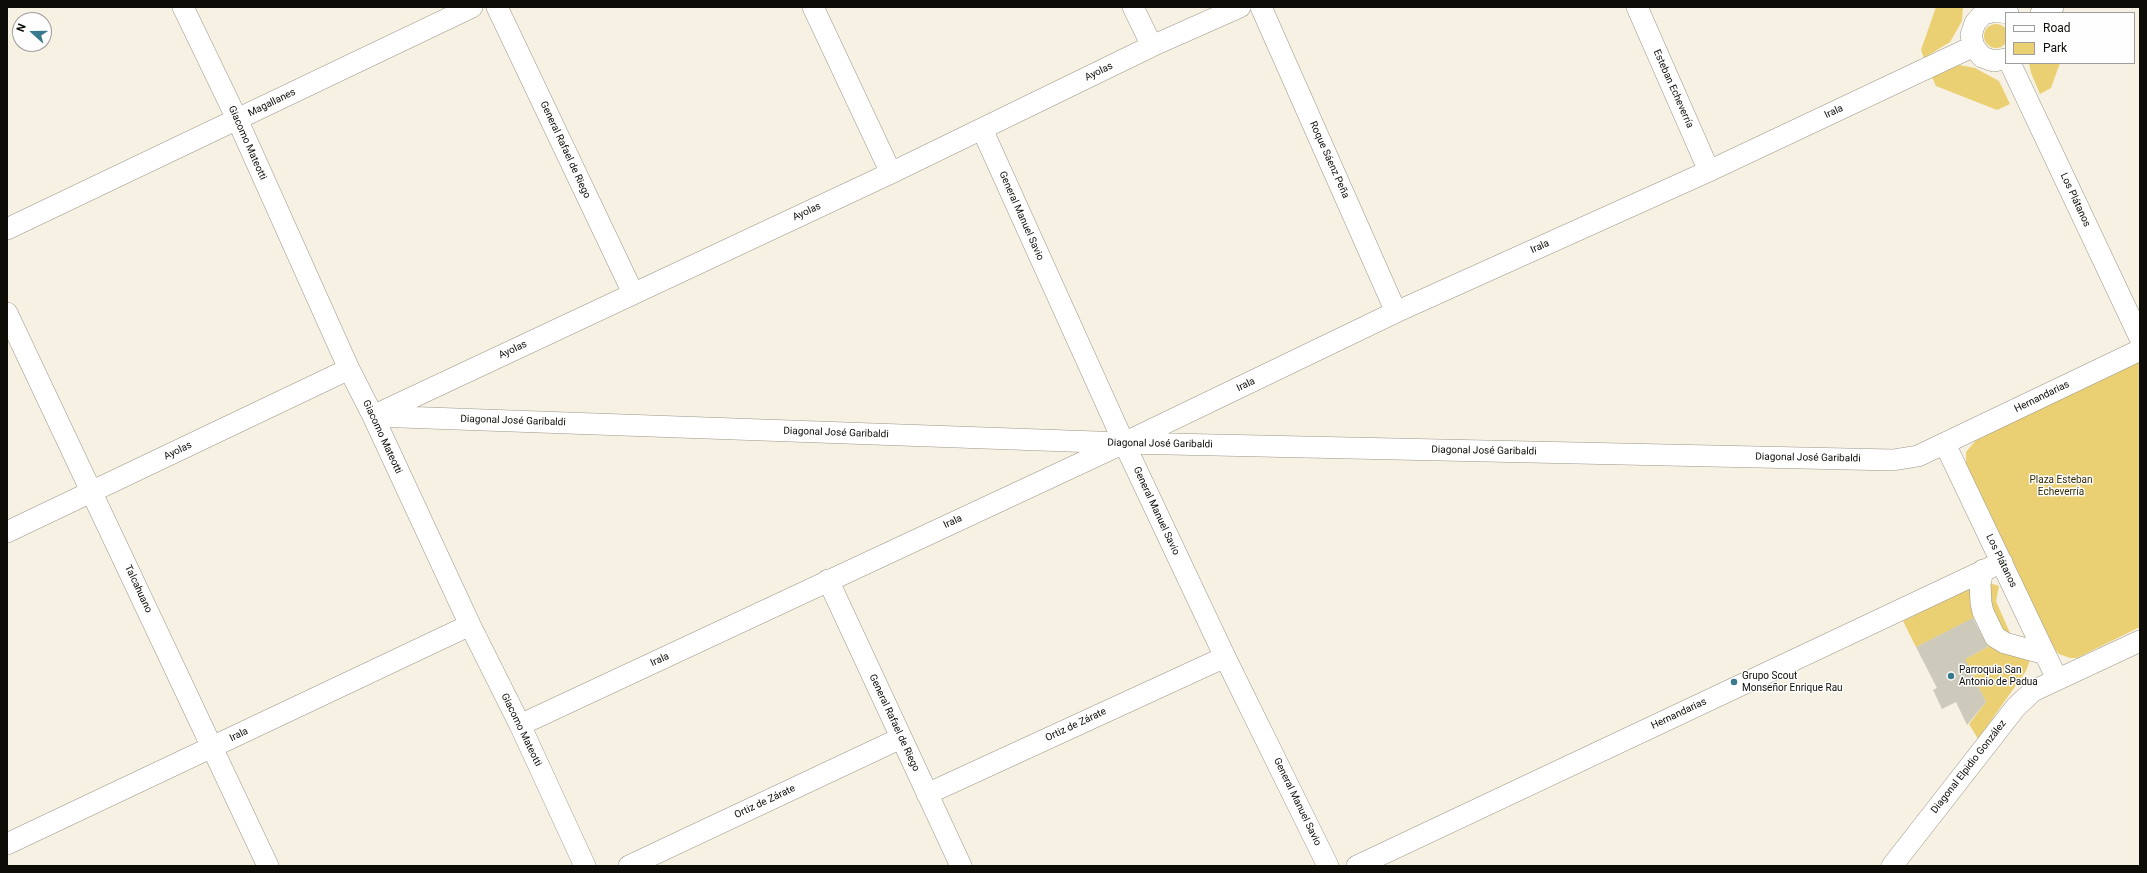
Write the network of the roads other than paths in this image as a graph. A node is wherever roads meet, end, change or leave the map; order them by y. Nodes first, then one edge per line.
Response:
1 (184, 7) edge
2 (472, 7) edge
3 (497, 7) edge
4 (813, 7) edge
5 (1133, 7) edge
6 (1240, 7) edge
7 (1262, 7) edge
8 (1637, 7) edge
9 (2054, 7) edge
10 (1984, 10) edge
11 (2005, 12) edge
12 (2043, 12) edge
13 (1152, 46) junction
14 (1974, 46) junction
15 (2005, 59) edge
16 (2010, 64) edge
17 (237, 119) junction
18 (982, 129) junction
19 (1709, 170) junction
20 (891, 173) junction
21 (7, 229) edge
22 (633, 293) junction
23 (1396, 312) junction
24 (7, 313) edge
25 (2140, 338) edge
26 (2140, 350) edge
27 (349, 369) junction
28 (373, 416) junction
29 (1124, 443) junction
30 (1945, 444) junction
31 (92, 492) junction
32 (7, 532) edge
33 (2002, 562) junction
34 (1983, 570) junction
35 (828, 580) junction
36 (470, 625) junction
37 (2140, 641) edge
38 (2045, 654) junction
39 (1225, 657) junction
40 (2057, 679) junction
41 (520, 725) junction
42 (901, 738) junction
43 (212, 748) junction
44 (927, 794) junction
45 (7, 844) edge
46 (268, 866) edge
47 (585, 866) edge
48 (629, 866) edge
49 (961, 866) edge
50 (1328, 866) edge
51 (1357, 866) edge
52 (1892, 866) edge

1 - 17 street, Giacomo Mateotti
2 - 17 street, Magallanes
3 - 22 street, General Rafael de Riego
4 - 20 street
5 - 13 street
6 - 13 street, Ayolas
7 - 23 street, Roque Sáenz Peña
8 - 19 street, Esteban Echeverría
9 - 12 street
10 - 11 street
10 - 14 street
13 - 18 street, Ayolas
14 - 15 street
14 - 19 street, Irala
16 - 25 street, Los Plátanos
17 - 21 street, Magallanes
17 - 27 street, Giacomo Mateotti
18 - 20 street, Ayolas
18 - 29 street, General Manuel Savio
19 - 23 street, Irala
20 - 22 street, Ayolas
22 - 28 street, Ayolas
23 - 29 street, Irala
24 - 31 street, Talcahuano
26 - 30 street, Hernandarias
27 - 28 street, Giacomo Mateotti
27 - 31 street, Ayolas
28 - 29 street, Diagonal José Garibaldi
28 - 36 street, Giacomo Mateotti
29 - 30 street, Diagonal José Garibaldi
29 - 35 street, Irala
29 - 39 street, General Manuel Savio
30 - 33 street, Los Plátanos
31 - 32 street, Ayolas
31 - 43 street, Talcahuano
33 - 34 street, Hernandarias
33 - 38 street, Los Plátanos
34 - 38 street
34 - 51 street, Hernandarias
35 - 41 street, Irala
35 - 42 street, General Rafael de Riego
36 - 41 street, Giacomo Mateotti
36 - 43 street, Irala
37 - 40 street
38 - 40 street, Los Plátanos
39 - 44 street, Ortiz de Zárate
39 - 50 street, General Manuel Savio
40 - 52 street, Diagonal Elpidio González
41 - 47 street, Giacomo Mateotti
42 - 44 street, General Rafael de Riego
42 - 48 street, Ortiz de Zárate
43 - 45 street, Irala
43 - 46 street, Talcahuano
44 - 49 street, General Rafael de Riego

